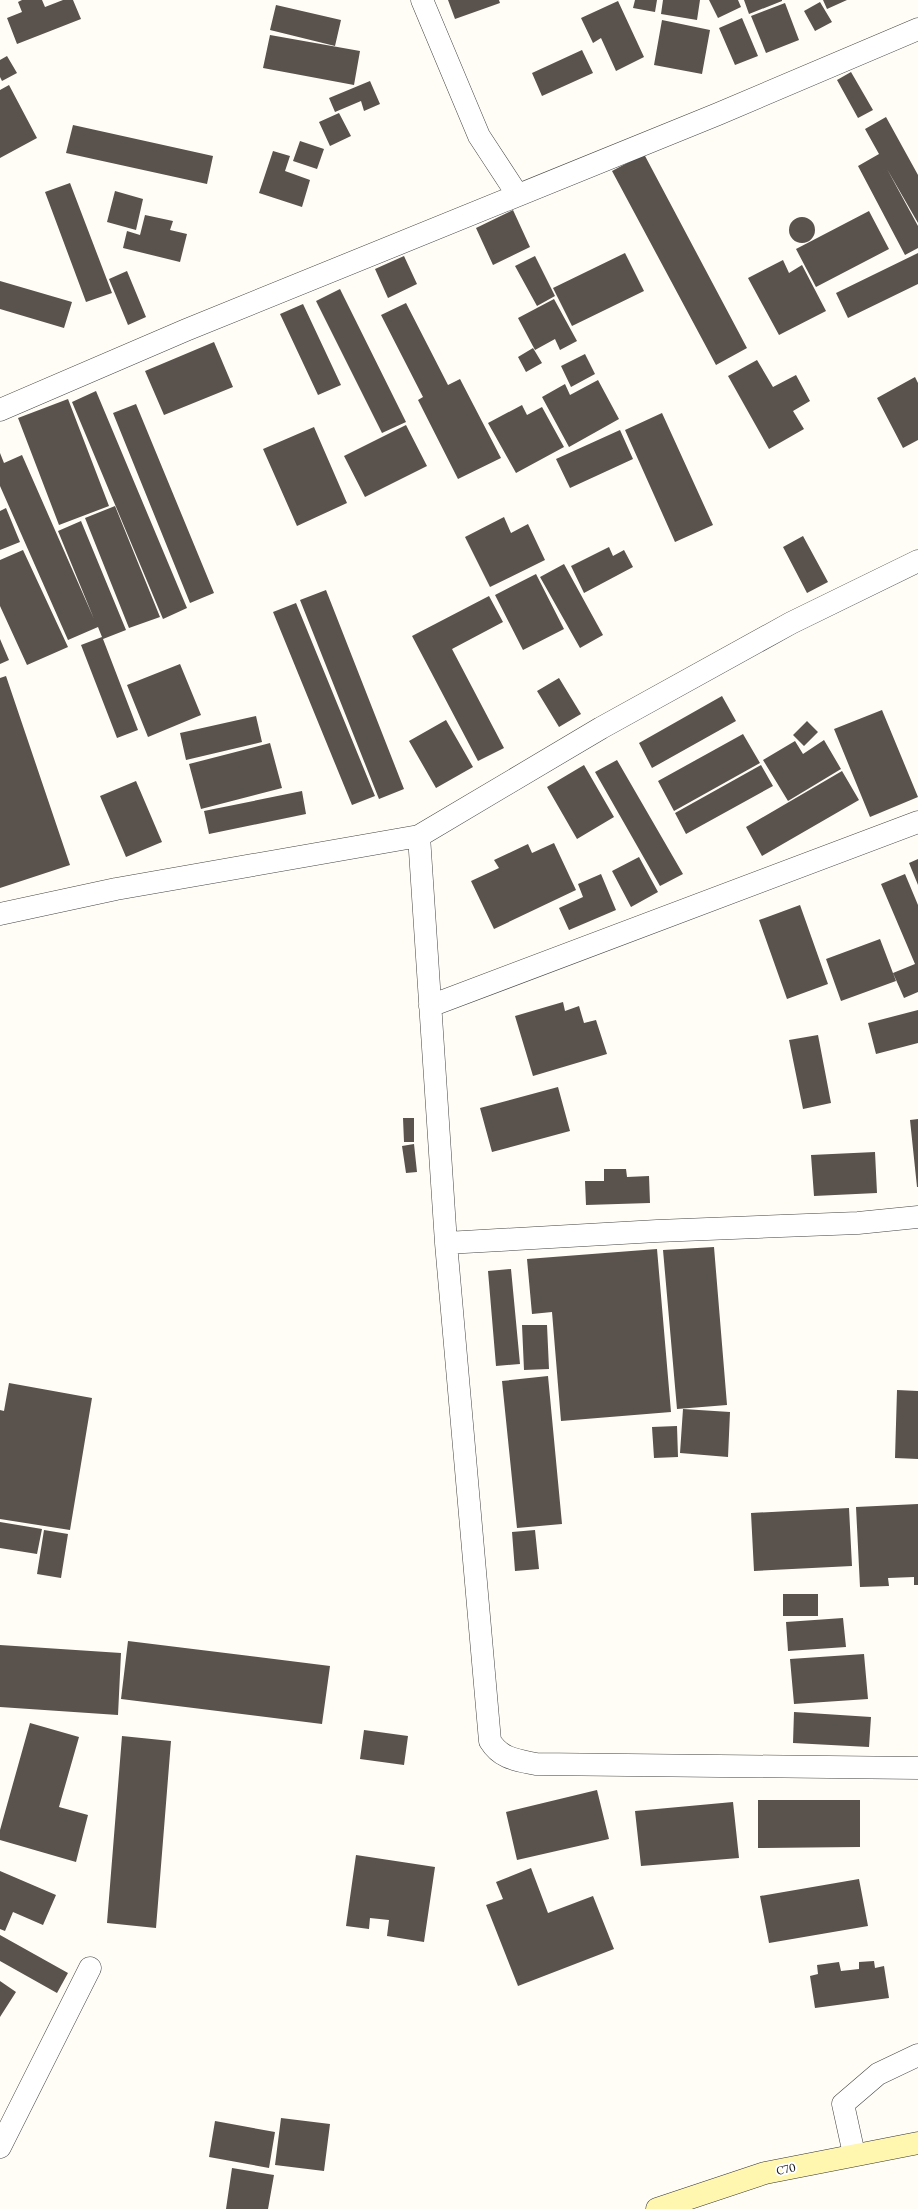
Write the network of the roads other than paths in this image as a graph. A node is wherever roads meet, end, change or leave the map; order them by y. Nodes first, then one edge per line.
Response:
1 (422, 0) edge
2 (918, 29) edge
3 (517, 194) junction
4 (0, 410) edge
5 (918, 561) edge
6 (918, 822) edge
7 (419, 836) junction
8 (0, 914) edge
9 (430, 1006) junction
10 (918, 1217) edge
11 (446, 1244) junction
12 (918, 1768) edge
13 (90, 1968) dead end
14 (918, 2055) edge
15 (918, 2143) edge
16 (0, 2147) edge
17 (854, 2154) junction
18 (657, 2209) edge

1 - 3 street
2 - 3 street
3 - 4 street
5 - 7 street
6 - 9 street
7 - 8 street
7 - 9 street
9 - 11 street
10 - 11 street
11 - 12 street
13 - 16 street
14 - 17 street
15 - 17 main road, C70 / C70
17 - 18 main road, C70 / C70

